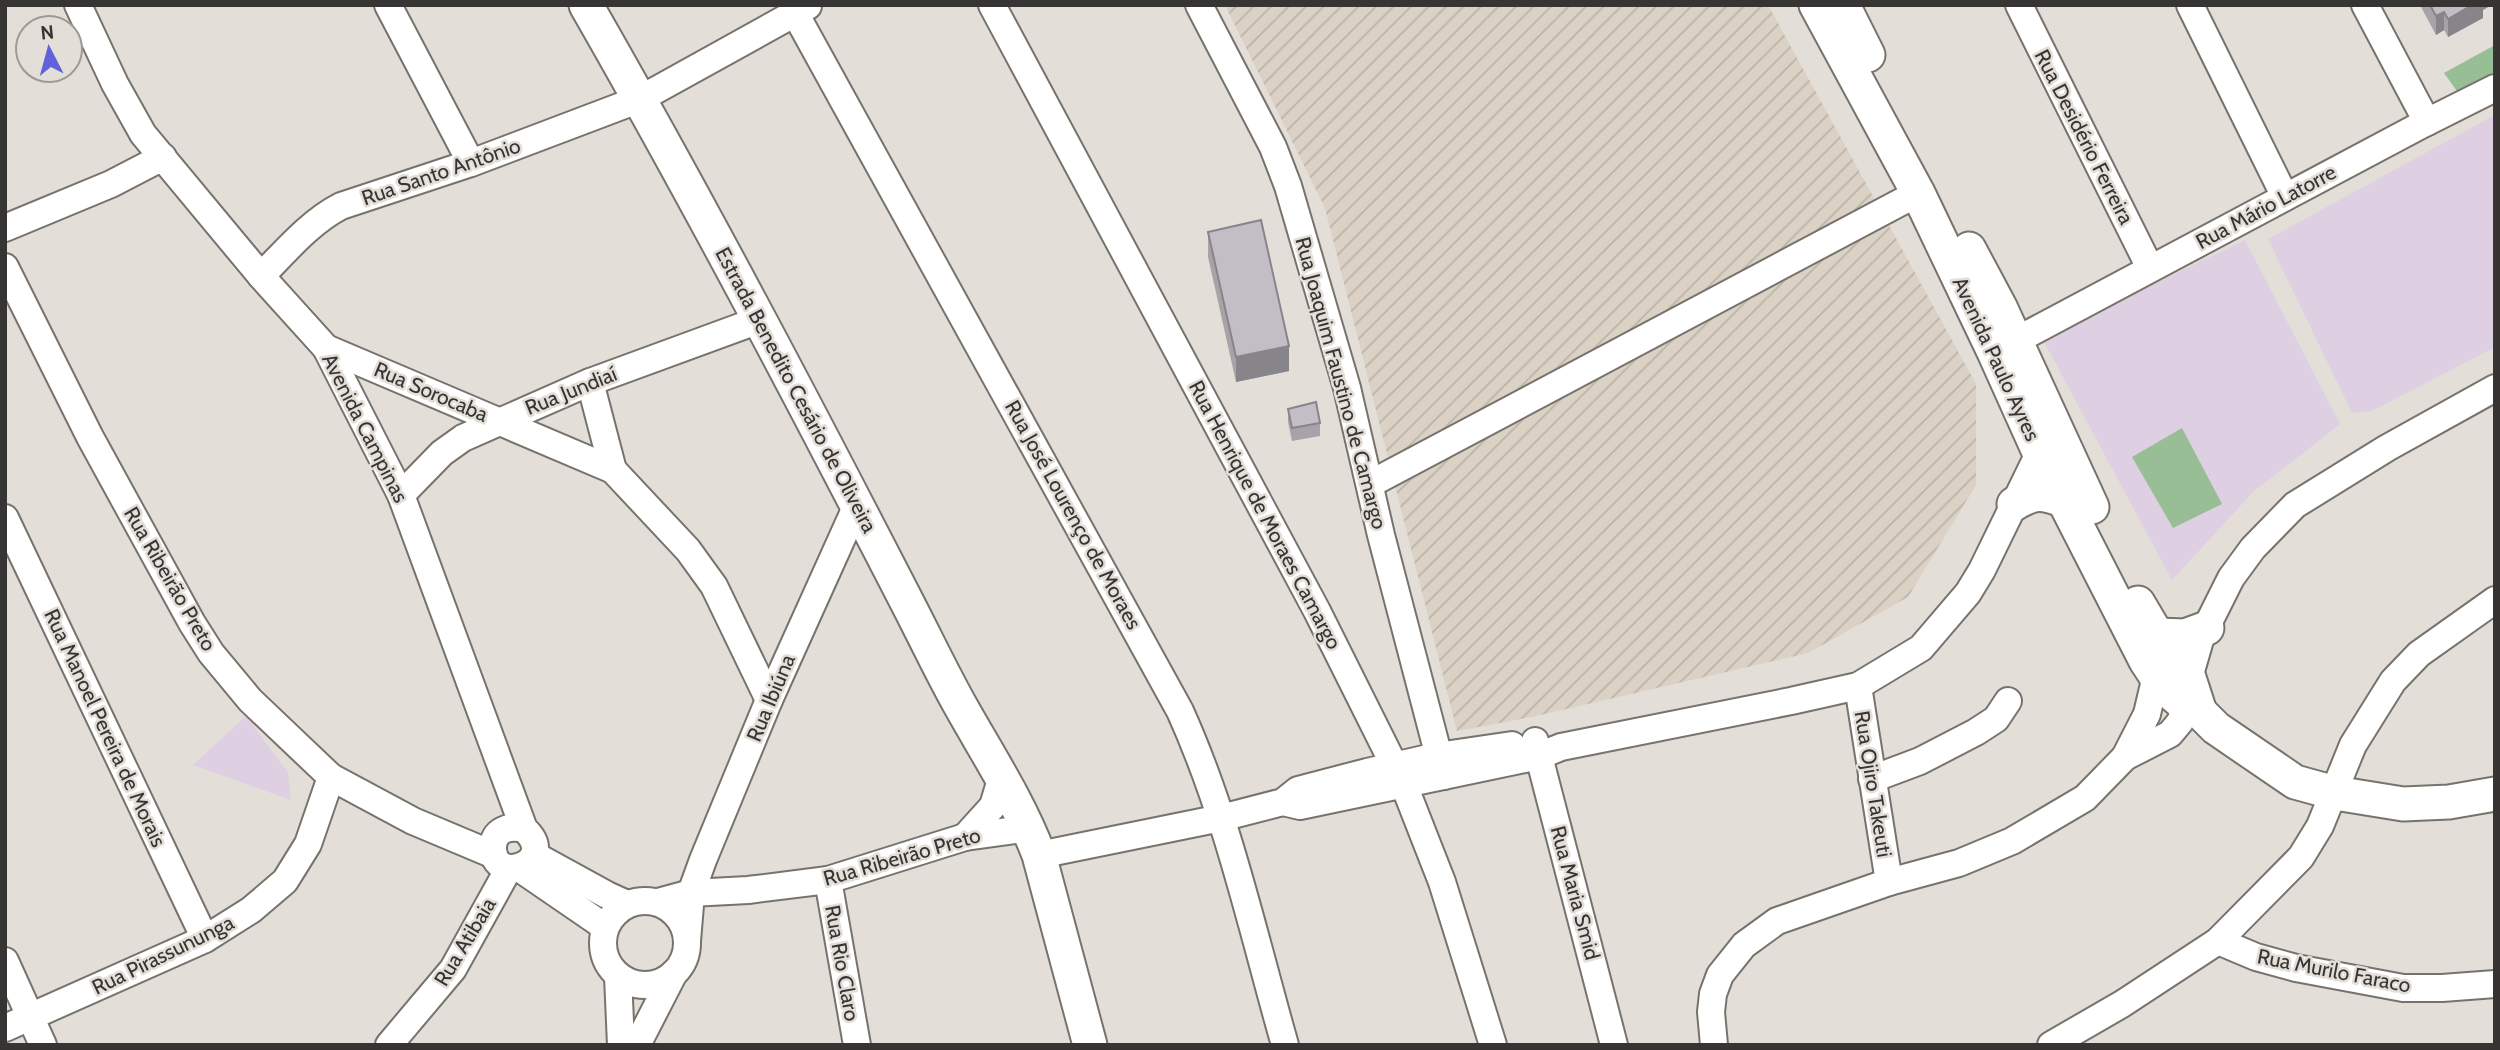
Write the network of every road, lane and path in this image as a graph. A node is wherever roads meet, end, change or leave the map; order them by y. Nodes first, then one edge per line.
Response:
1 (78, 5) edge
2 (388, 5) edge
3 (586, 5) edge
4 (992, 5) edge
5 (1199, 5) edge
6 (2019, 5) edge
7 (2190, 5) edge
8 (2365, 5) edge
9 (1837, 7) edge
10 (803, 9) edge
11 (2495, 88) edge
12 (640, 99) junction
13 (2427, 122) junction
14 (163, 157) junction
15 (471, 163) junction
16 (1918, 193) junction
17 (2285, 197) junction
18 (5, 228) edge
19 (5, 267) edge
20 (2150, 268) junction
21 (261, 276) junction
22 (759, 320) junction
23 (2017, 344) junction
24 (326, 348) junction
25 (590, 382) junction
26 (2495, 388) edge
27 (499, 421) junction
28 (2047, 438) junction
29 (613, 470) junction
30 (1370, 484) junction
31 (401, 495) junction
32 (2065, 501) junction
33 (2014, 504) junction
34 (857, 505) junction
35 (5, 517) edge
36 (2495, 600) edge
37 (2183, 666) junction
38 (1858, 685) junction
39 (769, 700) junction
40 (2008, 701) dead end
41 (1545, 748) junction
42 (2125, 757) junction
43 (1441, 766) junction
44 (331, 776) junction
45 (1002, 776) junction
46 (1400, 776) junction
47 (1872, 779) junction
48 (2335, 793) junction
49 (2495, 794) edge
50 (1221, 818) junction
51 (524, 829) junction
52 (965, 837) junction
53 (1034, 841) junction
54 (514, 862) junction
55 (828, 880) junction
56 (1889, 882) junction
57 (691, 893) junction
58 (658, 902) junction
59 (627, 904) junction
60 (605, 928) junction
61 (205, 939) junction
62 (687, 940) junction
63 (2218, 942) junction
64 (5, 961) edge
65 (674, 973) junction
66 (618, 976) junction
67 (2495, 984) edge
68 (31, 1017) junction
69 (5, 1028) edge
70 (43, 1045) edge
71 (389, 1045) edge
72 (621, 1045) edge
73 (638, 1045) edge
74 (857, 1045) edge
75 (1090, 1045) edge
76 (1285, 1045) edge
77 (1493, 1045) edge
78 (1614, 1045) edge
79 (1714, 1045) edge
80 (2051, 1045) edge

1 - 14 street, Avenida Campinas
2 - 15 street
3 - 12 main road, Estrada Benedito Cesário de Oliveira
4 - 46 street, Rua Henrique de Moraes Camargo
5 - 30 street, Rua Joaquim Faustino de Camargo
6 - 20 street, Rua Desidério Ferreira
7 - 17 street
8 - 13 street
9 - 16 main road, Avenida Paulo Ayres
9 - 23 main road, Avenida Paulo Ayres
10 - 12 street, Rua Santo Antônio
10 - 50 street, Rua José Lourenço de Moraes
11 - 13 street, Rua Mário Latorre
12 - 15 street, Rua Santo Antônio
12 - 22 main road, Estrada Benedito Cesário de Oliveira
13 - 17 street, Rua Mário Latorre
14 - 18 street
14 - 21 street, Avenida Campinas
15 - 21 street, Rua Santo Antônio
16 - 23 main road, Avenida Paulo Ayres
16 - 30 street
17 - 20 street, Rua Mário Latorre
19 - 44 street, Rua Ribeirão Preto
20 - 23 street, Rua Mário Latorre
21 - 24 street, Avenida Campinas
22 - 25 street, Rua Jundiaí
22 - 34 main road, Estrada Benedito Cesário de Oliveira
23 - 28 main road, Avenida Paulo Ayres
24 - 27 street, Rua Sorocaba
24 - 31 street, Avenida Campinas
25 - 27 street, Rua Jundiaí
25 - 29 street, Rua Sorocaba
26 - 37 street
27 - 29 street, Rua Sorocaba
27 - 31 street, Rua Jundiaí
28 - 32 main road, Avenida Paulo Ayres
28 - 33 street, Rua Ribeirão Preto
28 - 37 main road, Avenida Paulo Ayres
29 - 39 street, Rua Sorocaba
30 - 43 street, Rua Joaquim Faustino de Camargo
31 - 51 street, Avenida Campinas
32 - 33 main road
32 - 37 main road, Avenida Paulo Ayres
33 - 38 street, Rua Ribeirão Preto
34 - 39 street, Rua Ibiúna
34 - 45 main road, Estrada Benedito Cesário de Oliveira
35 - 61 street, Rua Manoel Pereira de Morais
36 - 48 street
37 - 42 street
37 - 42 street
37 - 48 main road
38 - 41 street, Rua Ribeirão Preto
38 - 47 street, Rua Ojiro Takeuti
39 - 57 street, Rua Ibiúna
40 - 47 street
41 - 43 street, Rua Ribeirão Preto
41 - 78 street, Rua Maria Smid
42 - 56 street
43 - 46 street, Rua Ribeirão Preto
44 - 54 street, Rua Ribeirão Preto
44 - 61 street, Rua Pirassununga
45 - 52 street
45 - 53 main road, Estrada Benedito Cesário de Oliveira
46 - 50 street, Rua Ribeirão Preto
46 - 77 street, Rua Henrique de Moraes Camargo
47 - 56 street, Rua Ojiro Takeuti
48 - 49 main road
48 - 63 street
50 - 53 street, Rua Ribeirão Preto
50 - 76 street, Rua José Lourenço de Moraes
51 - 54 street, Avenida Campinas
51 - 54 street
52 - 53 street, Rua Ribeirão Preto
52 - 55 street, Rua Ribeirão Preto
53 - 75 main road, Estrada Benedito Cesário de Oliveira
54 - 59 street
54 - 60 street
54 - 71 street, Rua Atibaia
55 - 57 street, Rua Ribeirão Preto
55 - 74 street, Rua Rio Claro
56 - 79 street
57 - 58 street
57 - 62 street, Rua Ibiúna
58 - 59 street
58 - 62 street
59 - 60 street
60 - 66 street
61 - 68 street, Rua Pirassununga
62 - 65 street
63 - 67 street, Rua Murilo Faraco
63 - 80 street
64 - 68 street
65 - 66 street
65 - 73 street
66 - 72 street
68 - 69 street, Rua Pirassununga
68 - 70 street

